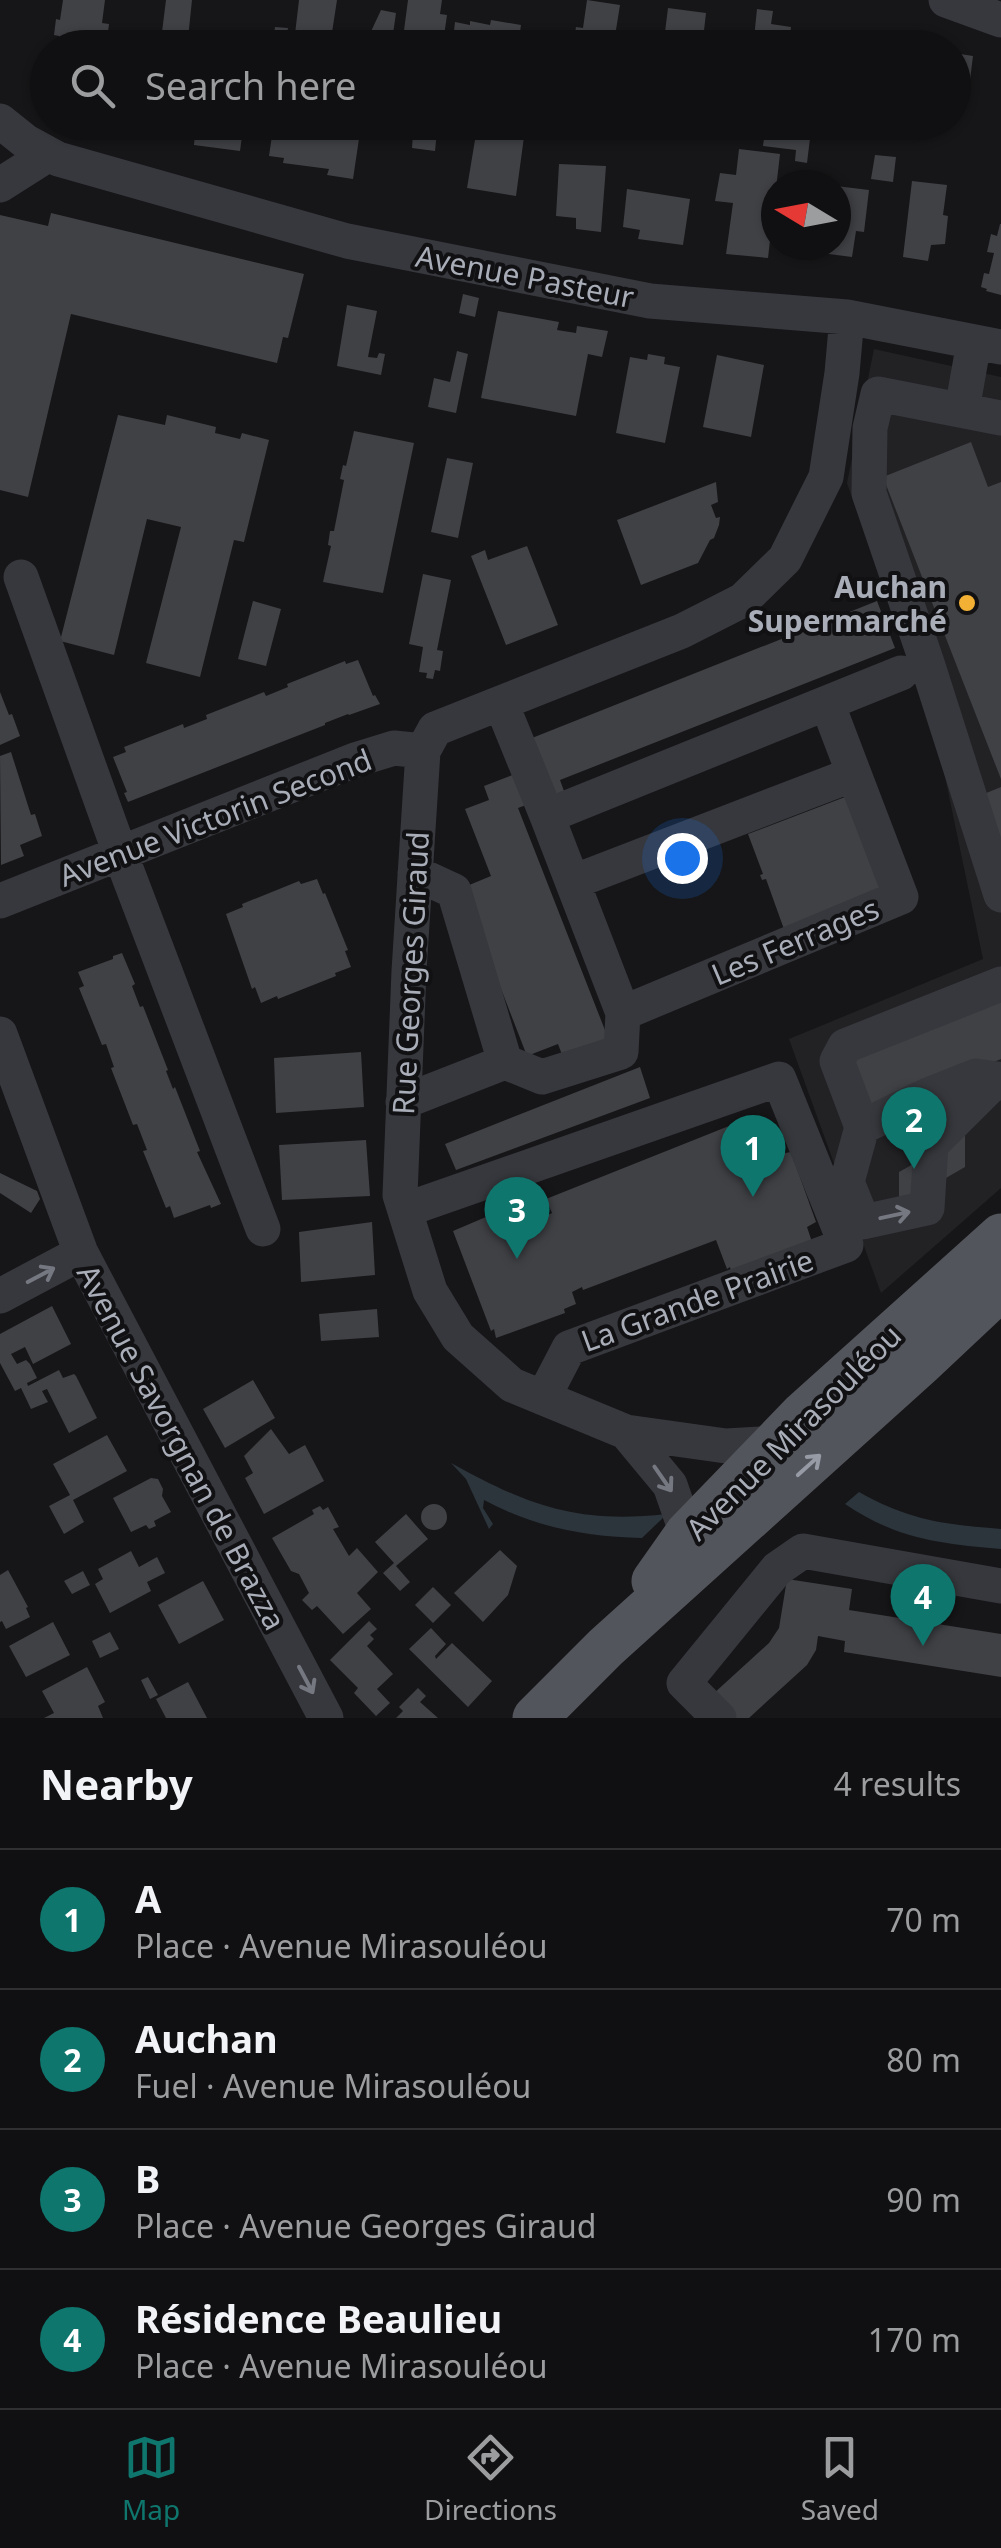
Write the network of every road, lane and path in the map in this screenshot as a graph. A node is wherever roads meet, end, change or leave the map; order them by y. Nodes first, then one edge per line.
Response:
1 (946, 0) edge
2 (1001, 20) edge
3 (0, 121) edge
4 (0, 154) edge
5 (50, 159) junction
6 (0, 185) edge
7 (847, 318) junction
8 (987, 344) edge
9 (962, 410) junction
10 (1001, 418) edge
11 (21, 577) dead end
12 (901, 672) dead end
13 (501, 703) junction
14 (827, 703) junction
15 (423, 751) junction
16 (854, 774) junction
17 (547, 816) junction
18 (120, 853) junction
19 (415, 873) junction
20 (573, 882) junction
21 (1001, 895) edge
22 (0, 901) edge
23 (1001, 984) edge
24 (623, 1013) junction
25 (0, 1034) edge
26 (505, 1062) junction
27 (999, 1081) edge
28 (404, 1102) junction
29 (862, 1127) junction
30 (402, 1202) junction
31 (264, 1229) dead end
32 (1001, 1236) edge
33 (82, 1253) junction
34 (1001, 1288) edge
35 (0, 1296) edge
36 (908, 1347) junction
37 (543, 1398) junction
38 (626, 1432) junction
39 (777, 1442) junction
40 (704, 1444) junction
41 (741, 1478) junction
42 (737, 1530) junction
43 (687, 1534) junction
44 (1001, 1586) edge
45 (606, 1647) junction
46 (326, 1718) edge
47 (534, 1718) edge
48 (719, 1718) edge

1 - 2 street
3 - 5 street, Avenue Pasteur
4 - 5 street, Avenue Pasteur
5 - 6 street
5 - 7 street, Avenue Pasteur
7 - 8 street, Avenue Pasteur
7 - 13 street
8 - 9 street
9 - 10 street
9 - 21 street
11 - 18 street
12 - 14 street
13 - 15 street
13 - 17 street
14 - 16 street, Les Ferrages
14 - 17 street
15 - 18 street, Avenue Victorin Second
15 - 19 street, Rue Georges Giraud
16 - 20 street
16 - 24 street, Les Ferrages
17 - 20 street
18 - 22 street, Avenue Victorin Second
18 - 31 street
19 - 26 street
19 - 28 street, Rue Georges Giraud
20 - 24 street
23 - 29 street
24 - 26 street
25 - 33 street
26 - 28 street
27 - 29 street
29 -> 27 street
28 - 30 street, Rue Georges Giraud
30 - 37 street, Rue Georges Giraud
30 - 37 street, La Grande Prairie
32 - 36 main road, Avenue Mirasouléou
35 -> 33 street, Avenue Savorgnan de Brazza
33 -> 46 street, Avenue Savorgnan de Brazza
34 - 36 main road, Avenue Mirasouléou
36 - 39 main road, Avenue Mirasouléou
42 -> 36 main road, Avenue Mirasouléou
37 - 38 street, Rue Georges Giraud
38 - 40 street
38 -> 43 street
39 - 40 street
39 - 41 main road, Avenue Mirasouléou
40 - 41 street
41 - 42 street
41 - 43 main road, Avenue Mirasouléou
42 - 45 main road, Avenue Mirasouléou
43 - 45 main road, Avenue Mirasouléou
44 - 48 street
45 - 47 main road, Avenue Mirasouléou

